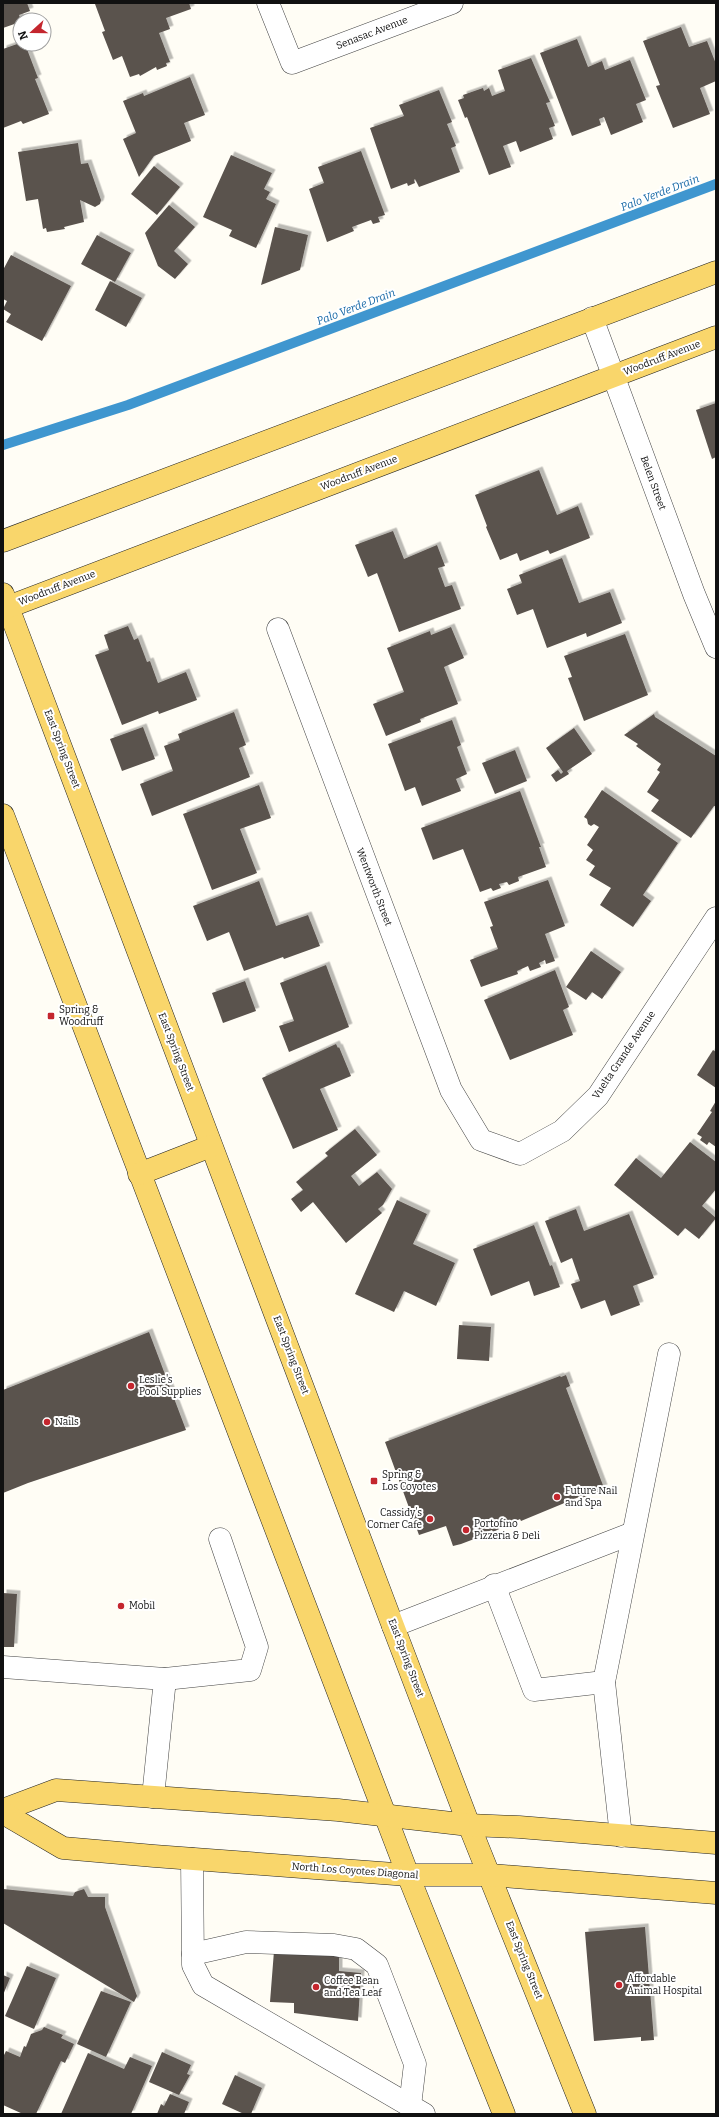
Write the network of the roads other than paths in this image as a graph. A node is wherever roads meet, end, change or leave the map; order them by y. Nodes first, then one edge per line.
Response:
1 (268, 3) edge
2 (452, 3) edge
3 (716, 272) edge
4 (592, 318) junction
5 (716, 337) edge
6 (614, 376) junction
7 (3, 541) edge
8 (5, 603) edge
9 (278, 629) dead end
10 (716, 647) edge
11 (3, 815) edge
12 (716, 918) edge
13 (481, 1140) joint
14 (211, 1146) junction
15 (139, 1174) junction
16 (669, 1354) dead end
17 (633, 1533) junction
18 (220, 1540) dead end
19 (494, 1585) junction
20 (393, 1626) junction
21 (3, 1667) edge
22 (166, 1679) junction
23 (604, 1682) junction
24 (152, 1797) junction
25 (3, 1810) edge
26 (3, 1814) edge
27 (386, 1815) junction
28 (469, 1825) junction
29 (630, 1837) junction
30 (716, 1843) edge
31 (192, 1859) junction
32 (408, 1875) junction
33 (491, 1875) junction
34 (716, 1893) edge
35 (193, 1954) junction
36 (417, 2110) edge
37 (504, 2114) edge
38 (585, 2114) edge

1 - 2 street, Senasac Avenue
3 - 4 main road
4 - 6 street, Belen Street
4 - 7 main road
5 - 6 main road, Woodruff Avenue
6 - 8 main road, Woodruff Avenue
6 - 10 street, Belen Street
8 - 14 main road, East Spring Street
9 - 13 street, Wentworth Street
11 - 15 main road
12 - 13 street, Vuelta Grande Avenue
14 - 15 main road
14 - 20 main road, East Spring Street
15 - 27 main road
16 - 17 street
17 - 19 street
17 - 23 street
18 - 22 street
19 - 20 street
19 - 23 street
20 - 28 main road, East Spring Street
21 - 22 street
22 - 24 street
23 - 29 street
24 - 25 main road
24 - 27 main road
26 - 31 main road, North Los Coyotes Diagonal
27 - 28 main road
27 - 32 main road
28 - 29 main road
28 - 33 main road, East Spring Street
29 - 30 main road
31 - 32 main road, North Los Coyotes Diagonal
31 - 35 street
32 - 33 main road, North Los Coyotes Diagonal
32 - 37 main road
33 - 34 main road, North Los Coyotes Diagonal
33 - 38 main road, East Spring Street
35 - 36 street
35 - 36 street

